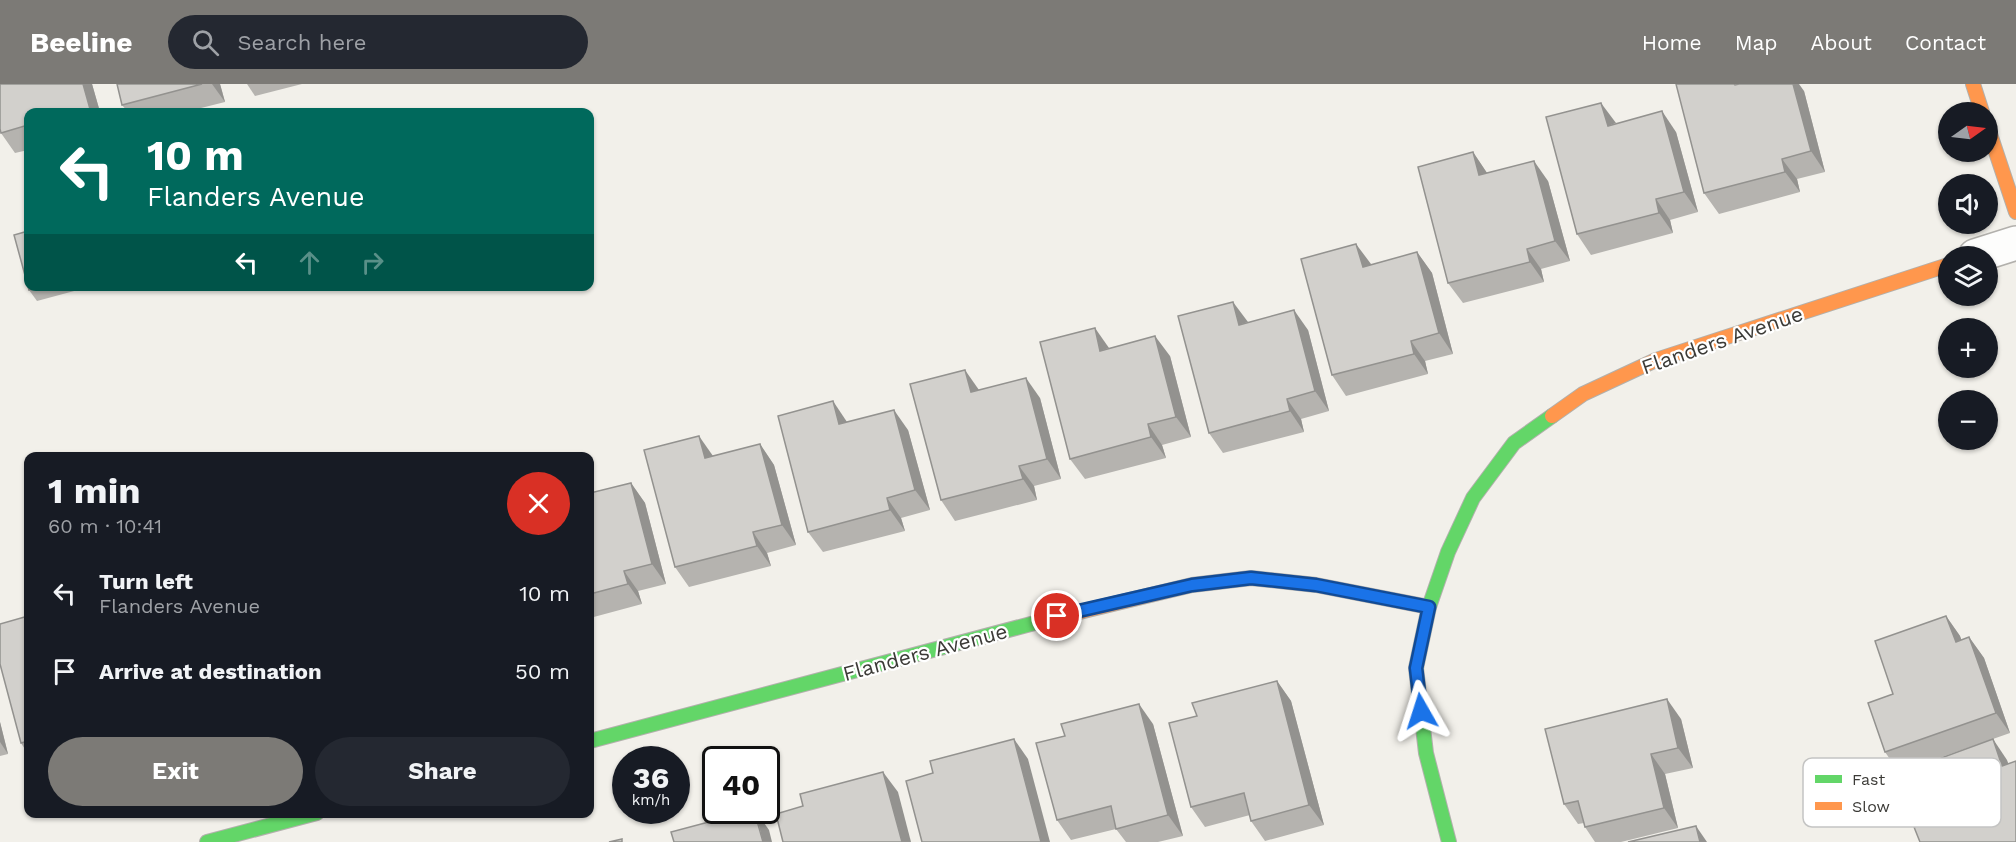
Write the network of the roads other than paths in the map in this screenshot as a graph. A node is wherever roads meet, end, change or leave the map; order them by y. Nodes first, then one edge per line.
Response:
1 (1972, 84) edge
2 (1978, 102) edge
3 (1998, 158) edge
4 (2016, 213) edge
5 (2016, 243) edge
6 (1998, 249) edge
7 (1938, 268) edge
8 (1429, 607) junction
9 (594, 740) edge
10 (298, 818) edge
11 (207, 842) edge
12 (1449, 842) edge

1 - 2 street
3 - 4 street
5 - 6 street
7 - 8 street, Flanders Avenue
8 - 9 street, Flanders Avenue
8 - 12 street
10 - 11 street

